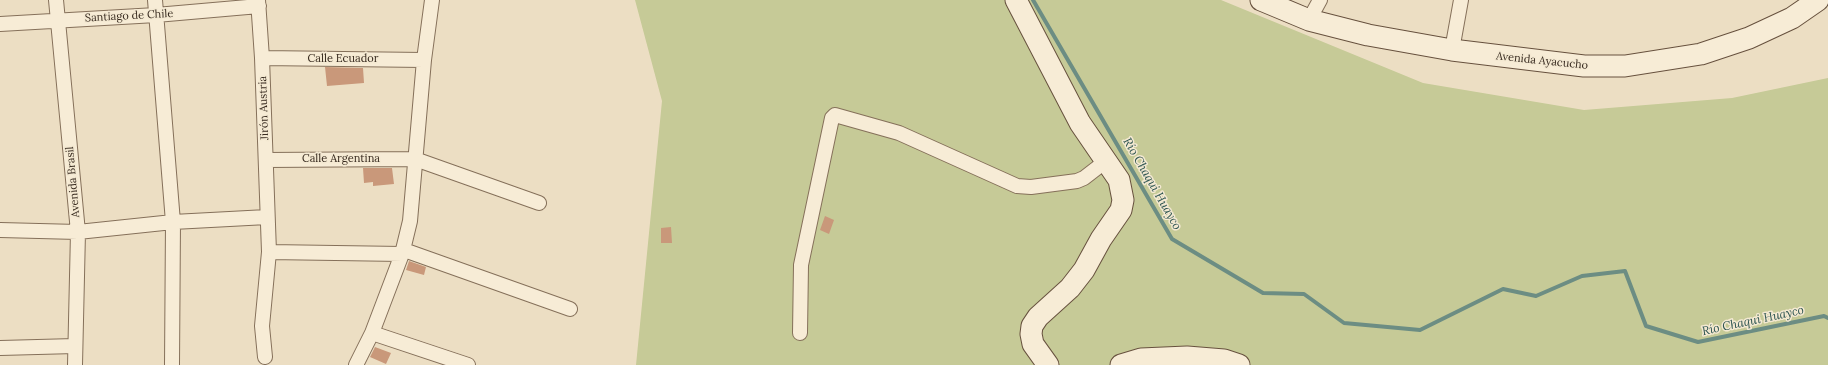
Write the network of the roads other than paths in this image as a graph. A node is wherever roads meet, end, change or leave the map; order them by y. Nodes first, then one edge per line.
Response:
1 (56, 0) edge
2 (155, 0) edge
3 (432, 0) edge
4 (1016, 0) edge
5 (1261, 0) edge
6 (1320, 0) edge
7 (1461, 0) edge
8 (1818, 0) edge
9 (259, 3) edge
10 (156, 15) junction
11 (59, 20) junction
12 (1309, 20) junction
13 (0, 24) edge
14 (1452, 50) junction
15 (262, 58) junction
16 (424, 60) junction
17 (415, 159) junction
18 (266, 160) junction
19 (1106, 161) junction
20 (539, 203) dead end
21 (267, 217) junction
22 (173, 222) junction
23 (0, 230) edge
24 (78, 232) junction
25 (269, 252) junction
26 (403, 252) junction
27 (570, 309) dead end
28 (372, 333) junction
29 (800, 333) dead end
30 (75, 346) junction
31 (0, 348) edge
32 (265, 357) dead end
33 (1140, 362) edge
34 (74, 365) edge
35 (172, 365) edge
36 (356, 365) edge
37 (468, 365) edge
38 (1048, 365) edge
39 (1121, 365) edge
40 (1239, 365) edge

1 - 11 street, Avenida Brasil
2 - 10 street
3 - 16 street
4 - 19 street
5 - 12 street, Avenida Ayacucho
6 - 12 street
7 - 14 street
8 - 14 street, Avenida Ayacucho
9 - 10 street, Santiago de Chile
9 - 15 street, Jirón Austria
10 - 11 street, Santiago de Chile
10 - 22 street
11 - 13 street, Santiago de Chile
11 - 24 street, Avenida Brasil
12 - 14 street, Avenida Ayacucho
15 - 16 street, Calle Ecuador
15 - 18 street, Jirón Austria
16 - 17 street
17 - 18 street, Calle Argentina
17 - 20 street, Calle Argentina
17 - 26 street
18 - 21 street, Jirón Austria
19 - 29 street
19 - 38 street
21 - 22 street
21 - 25 street, Jirón Austria
22 - 24 street
22 - 35 street
23 - 24 street
24 - 30 street, Avenida Brasil
25 - 26 street
25 - 32 street, Jirón Austria
26 - 27 street
26 - 28 street
28 - 36 street
28 - 37 street
30 - 31 street
30 - 34 street, Avenida Brasil
33 - 39 street
33 - 40 street

